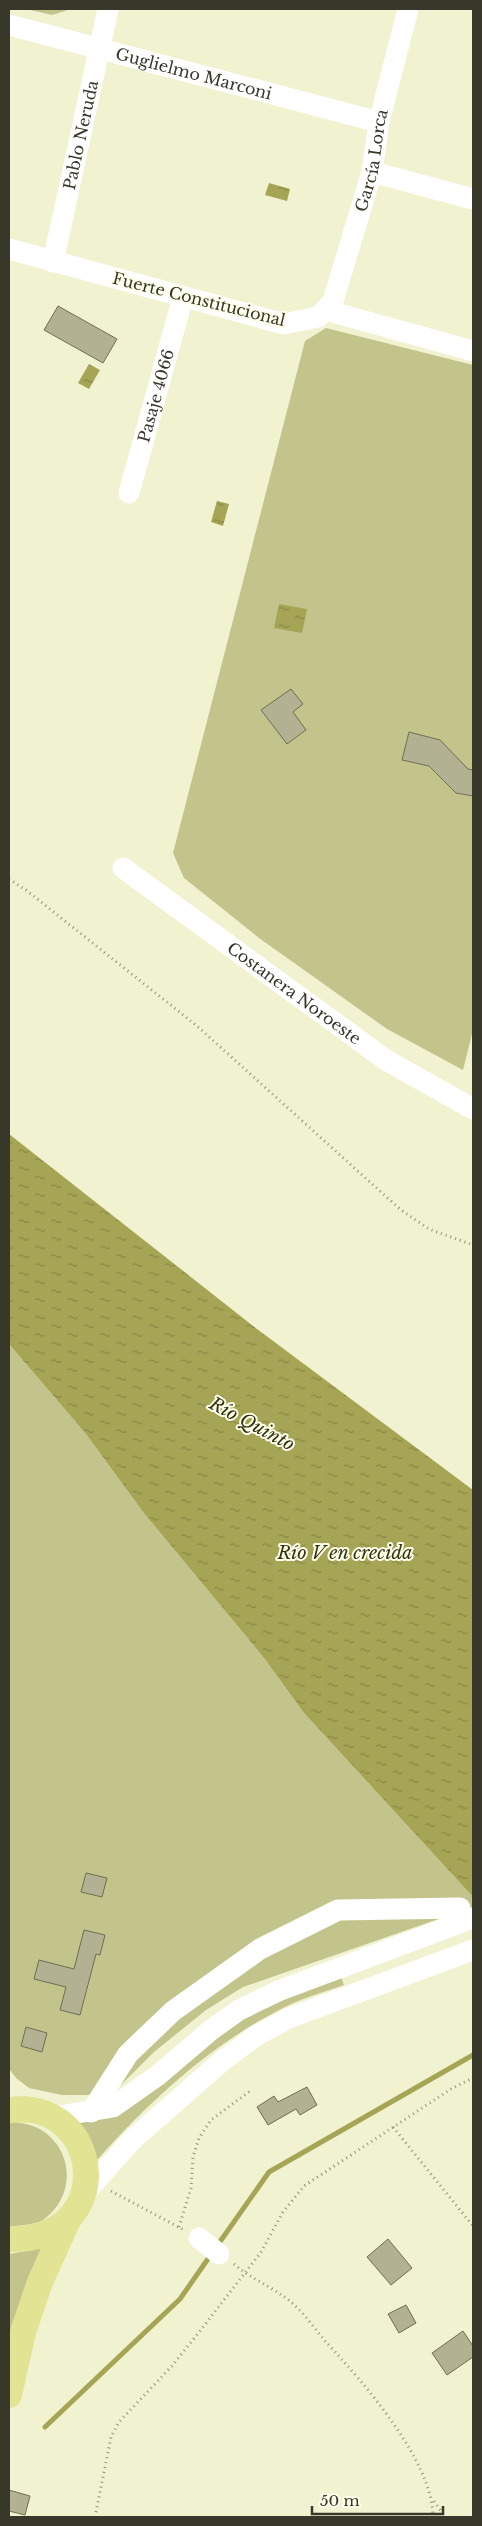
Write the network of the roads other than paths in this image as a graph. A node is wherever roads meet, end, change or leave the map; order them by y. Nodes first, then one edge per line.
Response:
1 (108, 9) edge
2 (408, 9) edge
3 (9, 25) edge
4 (100, 49) junction
5 (379, 122) junction
6 (372, 172) junction
7 (473, 199) edge
8 (9, 250) edge
9 (53, 262) junction
10 (183, 297) junction
11 (325, 310) junction
12 (473, 351) edge
13 (129, 493) dead end
14 (123, 868) dead end
15 (473, 1109) edge
16 (466, 1913) edge
17 (473, 1950) edge
18 (14, 2104) edge
19 (91, 2112) junction
20 (53, 2117) junction
21 (89, 2189) junction
22 (68, 2220) junction
23 (200, 2238) road end
24 (9, 2239) edge
25 (219, 2254) road end
26 (9, 2395) edge

1 - 4 street, Pablo Neruda
2 - 5 street, García Lorca
3 - 4 street, Guglielmo Marconi
4 - 5 street, Guglielmo Marconi
4 - 9 street, Pablo Neruda
5 - 6 street, García Lorca
6 - 7 street
6 - 11 street, García Lorca
8 - 9 street, Fuerte Constitucional
9 - 10 street, Fuerte Constitucional
10 - 11 street, Fuerte Constitucional
10 - 13 street, Pasaje 4066
11 - 12 street
14 - 15 street, Costanera Noroeste
16 - 19 street
16 - 19 street
17 - 21 street
18 - 20 main road
19 - 20 street
20 - 21 main road
21 - 22 main road
22 - 24 main road
22 - 26 main road
23 - 25 street

